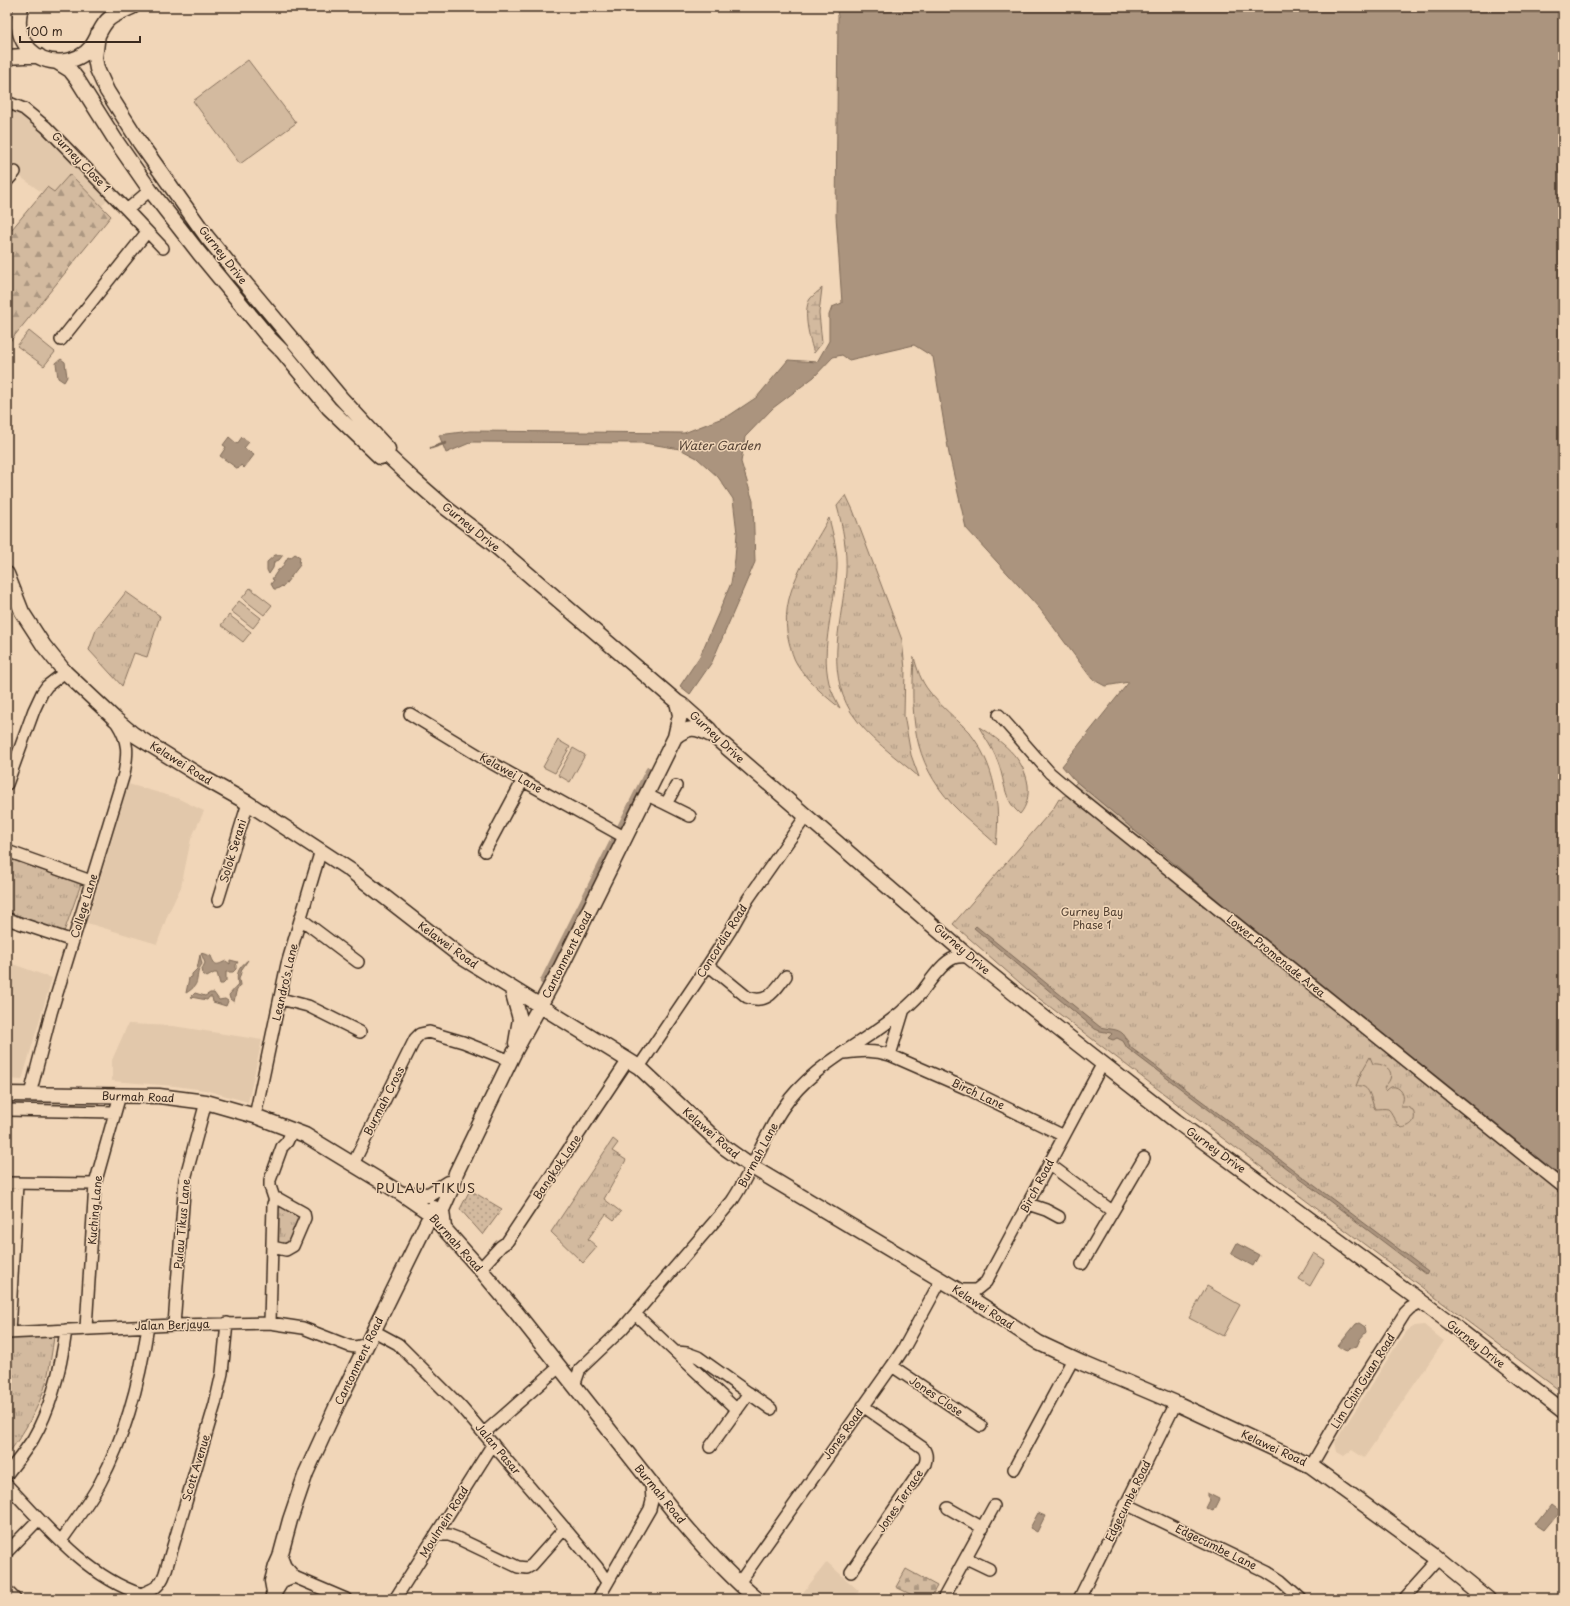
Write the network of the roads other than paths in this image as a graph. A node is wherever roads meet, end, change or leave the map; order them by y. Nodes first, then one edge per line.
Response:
1 (21, 7) edge
2 (132, 7) edge
3 (7, 33) edge
4 (98, 34) junction
5 (39, 56) junction
6 (7, 57) edge
7 (57, 62) junction
8 (7, 102) edge
9 (14, 172) dead end
10 (7, 181) edge
11 (150, 190) junction
12 (127, 210) junction
13 (147, 232) junction
14 (163, 248) dead end
15 (61, 340) dead end
16 (341, 398) junction
17 (329, 408) junction
18 (387, 455) junction
19 (7, 574) edge
20 (65, 672) junction
21 (677, 702) junction
22 (410, 714) dead end
23 (999, 715) dead end
24 (115, 720) junction
25 (675, 737) junction
26 (717, 739) junction
27 (9, 770) edge
28 (523, 780) junction
29 (7, 784) edge
30 (676, 786) dead end
31 (647, 795) junction
32 (248, 803) junction
33 (666, 804) junction
34 (690, 816) dead end
35 (806, 816) junction
36 (619, 834) junction
37 (321, 850) junction
38 (7, 851) edge
39 (485, 851) dead end
40 (91, 881) junction
41 (218, 900) dead end
42 (7, 919) edge
43 (301, 919) junction
44 (73, 941) junction
45 (969, 957) junction
46 (358, 962) dead end
47 (708, 965) junction
48 (786, 976) dead end
49 (512, 990) junction
50 (281, 999) junction
51 (541, 1006) junction
52 (904, 1010) junction
53 (360, 1032) dead end
54 (842, 1054) junction
55 (890, 1055) junction
56 (513, 1057) junction
57 (634, 1063) junction
58 (1102, 1063) junction
59 (7, 1094) edge
60 (30, 1094) junction
61 (120, 1095) junction
62 (206, 1102) junction
63 (7, 1110) edge
64 (114, 1112) junction
65 (255, 1116) junction
66 (293, 1129) junction
67 (1064, 1136) junction
68 (1144, 1158) dead end
69 (354, 1164) junction
70 (1049, 1164) junction
71 (752, 1167) junction
72 (452, 1178) junction
73 (10, 1184) edge
74 (95, 1184) junction
75 (1563, 1187) edge
76 (402, 1194) junction
77 (275, 1200) junction
78 (1028, 1204) junction
79 (1112, 1211) junction
80 (431, 1214) junction
81 (1059, 1217) dead end
82 (444, 1228) junction
83 (272, 1247) junction
84 (1082, 1264) dead end
85 (480, 1269) junction
86 (941, 1280) junction
87 (958, 1290) junction
88 (1421, 1302) junction
89 (635, 1314) junction
90 (227, 1323) junction
91 (270, 1323) junction
92 (174, 1325) junction
93 (148, 1326) junction
94 (86, 1328) junction
95 (66, 1330) junction
96 (374, 1331) junction
97 (8, 1333) edge
98 (334, 1341) junction
99 (367, 1344) junction
100 (677, 1352) junction
101 (1073, 1359) junction
102 (892, 1366) junction
103 (559, 1367) junction
104 (355, 1369) junction
105 (574, 1386) junction
106 (749, 1393) junction
107 (1176, 1402) junction
108 (863, 1406) junction
109 (771, 1409) dead end
110 (737, 1410) junction
111 (1563, 1411) edge
112 (980, 1426) dead end
113 (484, 1433) junction
114 (493, 1444) junction
115 (710, 1447) dead end
116 (1311, 1466) junction
117 (1014, 1468) dead end
118 (7, 1474) edge
119 (651, 1483) junction
120 (7, 1485) edge
121 (1126, 1504) junction
122 (994, 1506) dead end
123 (948, 1508) dead end
124 (39, 1519) junction
125 (446, 1519) junction
126 (565, 1528) junction
127 (983, 1528) junction
128 (436, 1535) junction
129 (457, 1538) junction
130 (61, 1541) junction
131 (7, 1552) edge
132 (280, 1557) junction
133 (966, 1558) junction
134 (1440, 1560) junction
135 (989, 1569) dead end
136 (851, 1572) dead end
137 (292, 1576) junction
138 (607, 1582) junction
139 (739, 1583) junction
140 (7, 1591) edge
141 (273, 1596) edge
142 (142, 1597) edge
143 (15, 1599) edge
144 (346, 1599) edge
145 (395, 1599) edge
146 (598, 1599) edge
147 (757, 1599) edge
148 (943, 1599) edge
149 (1079, 1599) edge
150 (1301, 1599) edge
151 (1404, 1599) edge
152 (1488, 1599) edge

1 - 3 main road
1 - 5 main road
2 - 4 main road
4 - 7 main road
4 - 16 main road, Gurney Drive
5 - 6 main road
5 - 7 main road
7 - 11 main road, Gurney Drive
8 - 12 street, Gurney Close 1
9 - 10 street
11 - 12 street
11 - 17 main road, Gurney Drive
12 - 13 street, Gurney Close 1
13 - 14 street, Gurney Close 1
13 - 15 street
16 - 17 main road
16 - 18 main road, Gurney Drive
17 - 18 main road, Gurney Drive
18 - 21 main road, Gurney Drive
19 - 20 main road, Kelawei Road
20 - 24 main road, Kelawei Road
20 - 27 street
21 - 25 main road, Cantonment Road
21 - 26 main road, Gurney Drive
22 - 28 street, Kelawei Lane
23 - 75 street, Lower Promenade Area
24 - 32 main road, Kelawei Road
24 - 40 street, College Lane
25 - 26 main road
25 - 31 main road, Cantonment Road
26 - 35 main road, Gurney Drive
27 - 29 street
28 - 36 street, Kelawei Lane
28 - 39 street
30 - 33 street
31 - 33 street
31 - 36 main road, Cantonment Road
32 - 37 main road, Kelawei Road
32 - 41 street, Solok Serani
33 - 34 street
35 - 45 main road, Gurney Drive
35 - 47 street, Concordia Road
36 - 51 main road, Cantonment Road
37 - 43 street, Leandro's Lane
37 - 49 main road, Kelawei Road
38 - 40 street
40 - 44 street, College Lane
42 - 44 street
43 - 46 street
43 - 50 street, Leandro's Lane
44 - 60 street, College Lane
45 - 52 street, Burmah Lane
45 - 58 main road, Gurney Drive
47 - 48 street
47 - 57 street, Concordia Road
49 - 51 main road, Kelawei Road
49 - 56 main road
50 - 53 street
50 - 65 street, Leandro's Lane
51 - 56 main road, Cantonment Road
51 - 57 main road, Kelawei Road
52 - 54 street, Burmah Lane
52 - 55 street
54 - 55 street, Birch Lane
54 - 71 street, Burmah Lane
55 - 67 street, Birch Lane
56 - 69 street, Burmah Cross
56 - 72 main road, Cantonment Road
57 - 71 main road, Kelawei Road
57 - 85 street, Bangkok Lane
58 - 67 street, Birch Road
58 - 88 main road, Gurney Drive
59 - 60 main road, Burmah Road
60 - 61 main road, Burmah Road
61 - 62 main road, Burmah Road
61 - 64 street, Kuching Lane
62 - 65 main road, Burmah Road
62 - 92 street, Pulau Tikus Lane
63 - 64 street
64 - 74 street, Kuching Lane
65 - 66 main road, Burmah Road
66 - 69 main road, Burmah Road
66 - 77 street
67 - 70 street, Birch Road
68 - 79 street
69 - 76 main road, Burmah Road
70 - 78 street, Birch Road
70 - 79 street
71 - 86 main road, Kelawei Road
71 - 89 street, Burmah Lane
72 - 76 main road
72 - 80 main road, Cantonment Road
72 - 82 main road, Cantonment Road
73 - 74 street
73 - 97 street
74 - 94 street, Kuching Lane
76 - 80 main road, Burmah Road
77 - 83 street
77 - 83 street
78 - 81 street
78 - 87 street, Birch Road
79 - 84 street
80 - 82 main road, Burmah Road
80 - 96 main road, Cantonment Road
82 - 85 main road, Burmah Road
83 - 91 street
85 - 103 main road, Burmah Road
86 - 87 main road, Kelawei Road
86 - 102 street, Jones Road
87 - 101 main road, Kelawei Road
88 - 111 main road, Gurney Drive
88 - 116 street, Lim Chin Guan Road
89 - 100 street
89 - 105 street, Burmah Lane
90 - 91 street, Jalan Berjaya
90 - 92 street, Jalan Berjaya
90 - 142 street, Scott Avenue
91 - 98 street, Jalan Berjaya
92 - 93 street, Jalan Berjaya
93 - 94 street, Jalan Berjaya
93 - 130 street
94 - 95 street, Jalan Berjaya
95 - 97 street, Jalan Berjaya
95 - 118 street
96 - 99 main road, Cantonment Road
96 - 113 street, Jalan Pasar
98 - 99 street, Jalan Berjaya
98 - 104 street, Jalan Berjaya
99 - 104 main road, Cantonment Road
100 - 106 street
100 - 110 street
101 - 107 main road, Kelawei Road
101 - 117 street
102 - 108 street, Jones Road
102 - 112 street, Jones Close
103 - 105 main road, Burmah Road
103 - 113 street
104 - 132 main road, Cantonment Road
105 - 119 main road, Burmah Road
106 - 109 street
106 - 110 street
107 - 116 main road, Kelawei Road
107 - 121 street, Edgecumbe Road
108 - 136 street, Jones Terrace
108 - 139 street, Jones Road
110 - 115 street
113 - 114 street, Jalan Pasar
114 - 125 street, Moulmein Road
114 - 126 street, Jalan Pasar
116 - 134 main road, Kelawei Road
119 - 138 street
119 - 139 main road, Burmah Road
120 - 124 street
121 - 149 street, Edgecumbe Road
121 - 150 street, Edgecumbe Lane
122 - 127 street
123 - 127 street
124 - 130 street
124 - 131 street
125 - 128 street, Moulmein Road
125 - 129 street
126 - 129 street
126 - 138 street, Jalan Pasar
127 - 133 street
128 - 129 street
128 - 145 street, Moulmein Road
130 - 142 street
132 - 137 main road
132 - 141 main road, Cantonment Road
133 - 135 street
133 - 148 street
134 - 151 street
134 - 152 main road, Kelawei Road
137 - 141 main road, Cantonment Road
137 - 144 street
138 - 146 street
139 - 147 main road, Burmah Road
140 - 143 street

